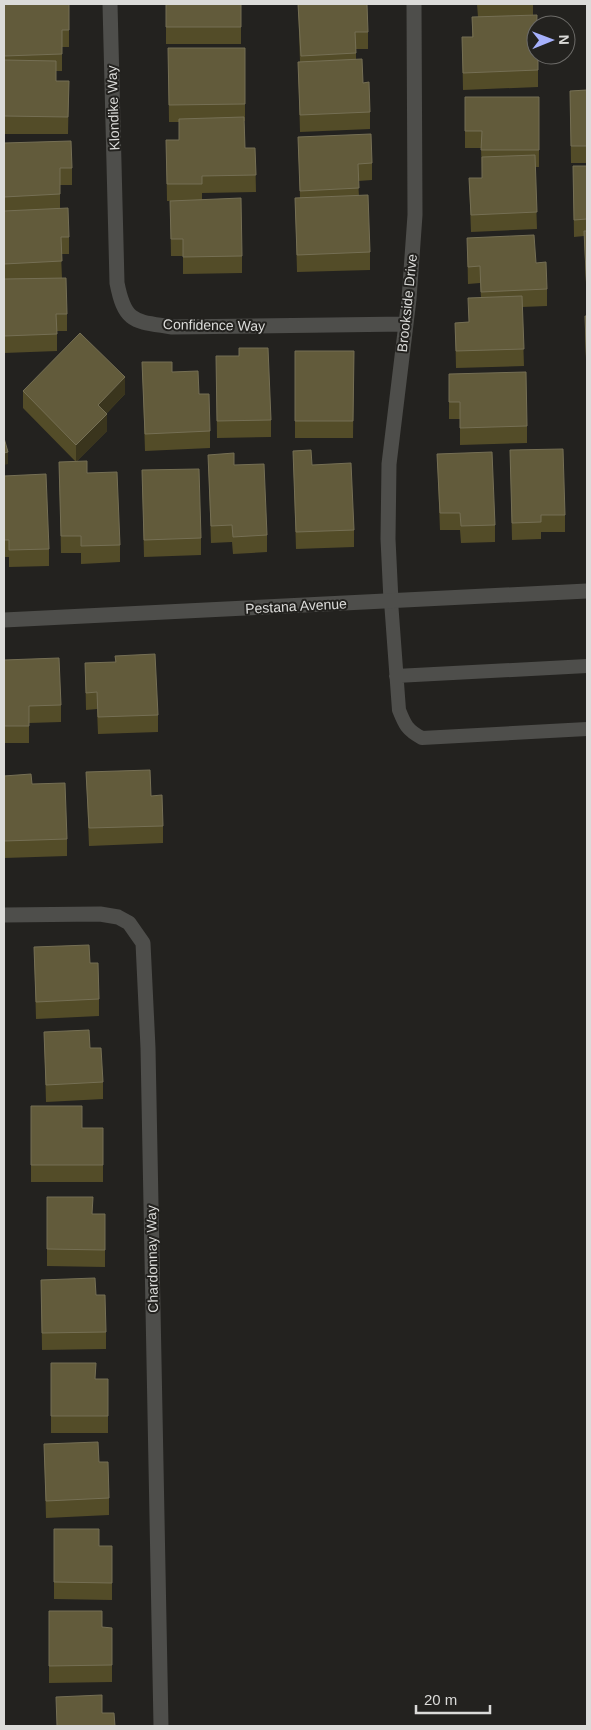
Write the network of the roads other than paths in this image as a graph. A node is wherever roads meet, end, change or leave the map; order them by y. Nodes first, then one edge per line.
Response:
1 (110, 4) edge
2 (414, 4) edge
3 (116, 212) joint
4 (406, 324) junction
5 (587, 591) edge
6 (391, 601) junction
7 (4, 620) edge
8 (587, 666) edge
9 (396, 676) junction
10 (587, 729) edge
11 (4, 915) edge
12 (161, 1726) edge

1 - 3 street, Klondike Way
2 - 4 street, Brookside Drive
3 - 4 street, Confidence Way
4 - 6 street, Brookside Drive
5 - 6 street, Pestana Avenue
6 - 7 street, Pestana Avenue
6 - 9 lane
8 - 9 lane
9 - 10 lane
11 - 12 street, Chardonnay Way

